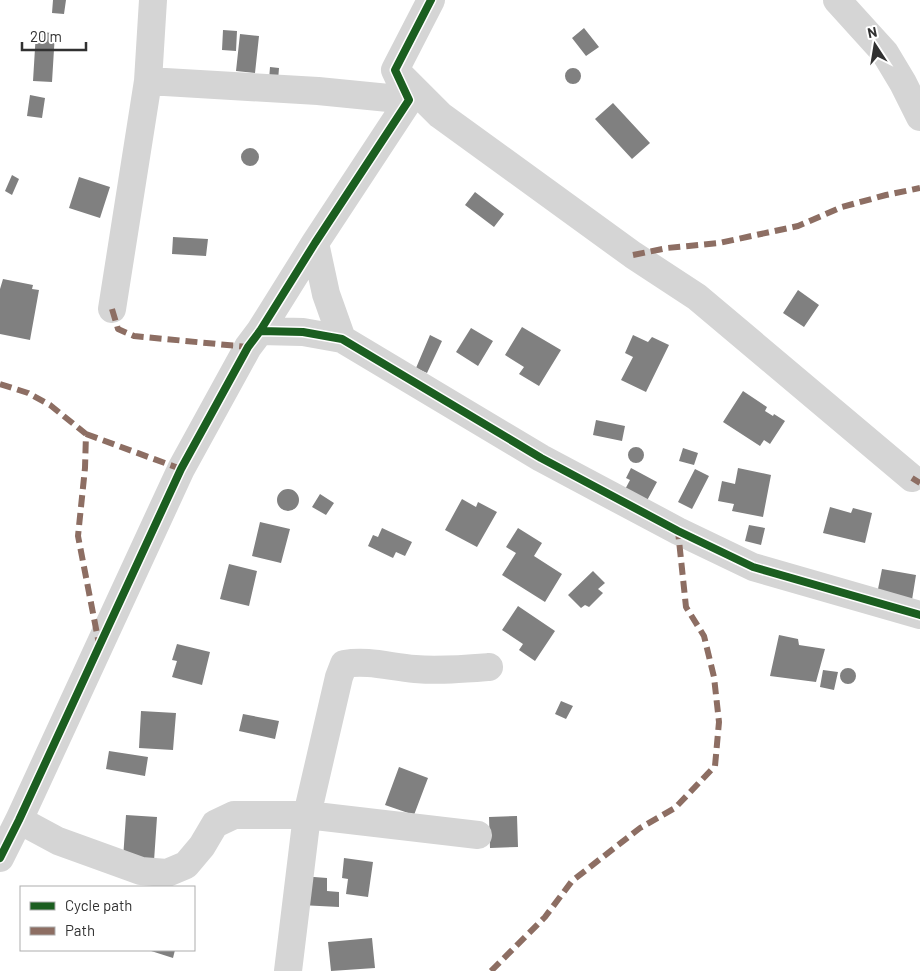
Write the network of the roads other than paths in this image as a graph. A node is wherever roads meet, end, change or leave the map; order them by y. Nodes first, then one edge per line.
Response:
1 (153, 0) edge
2 (431, 0) edge
3 (837, 0) edge
4 (395, 70) junction
5 (148, 82) junction
6 (409, 100) junction
7 (920, 117) edge
8 (315, 243) junction
9 (112, 309) dead end
10 (260, 331) junction
11 (342, 339) junction
12 (912, 478) dead end
13 (920, 615) edge
14 (489, 667) dead end
15 (307, 815) junction
16 (20, 820) junction
17 (478, 835) dead end
18 (0, 858) edge
19 (288, 971) edge

1 - 5 street
2 - 4 street
3 - 7 street
4 - 6 street
4 - 12 street
5 - 6 street
5 - 9 street
6 - 8 street
8 - 10 street
8 - 11 street
10 - 11 street
10 - 16 street
11 - 13 street
14 - 15 street
15 - 16 street
15 - 17 street
15 - 19 street
16 - 18 street

